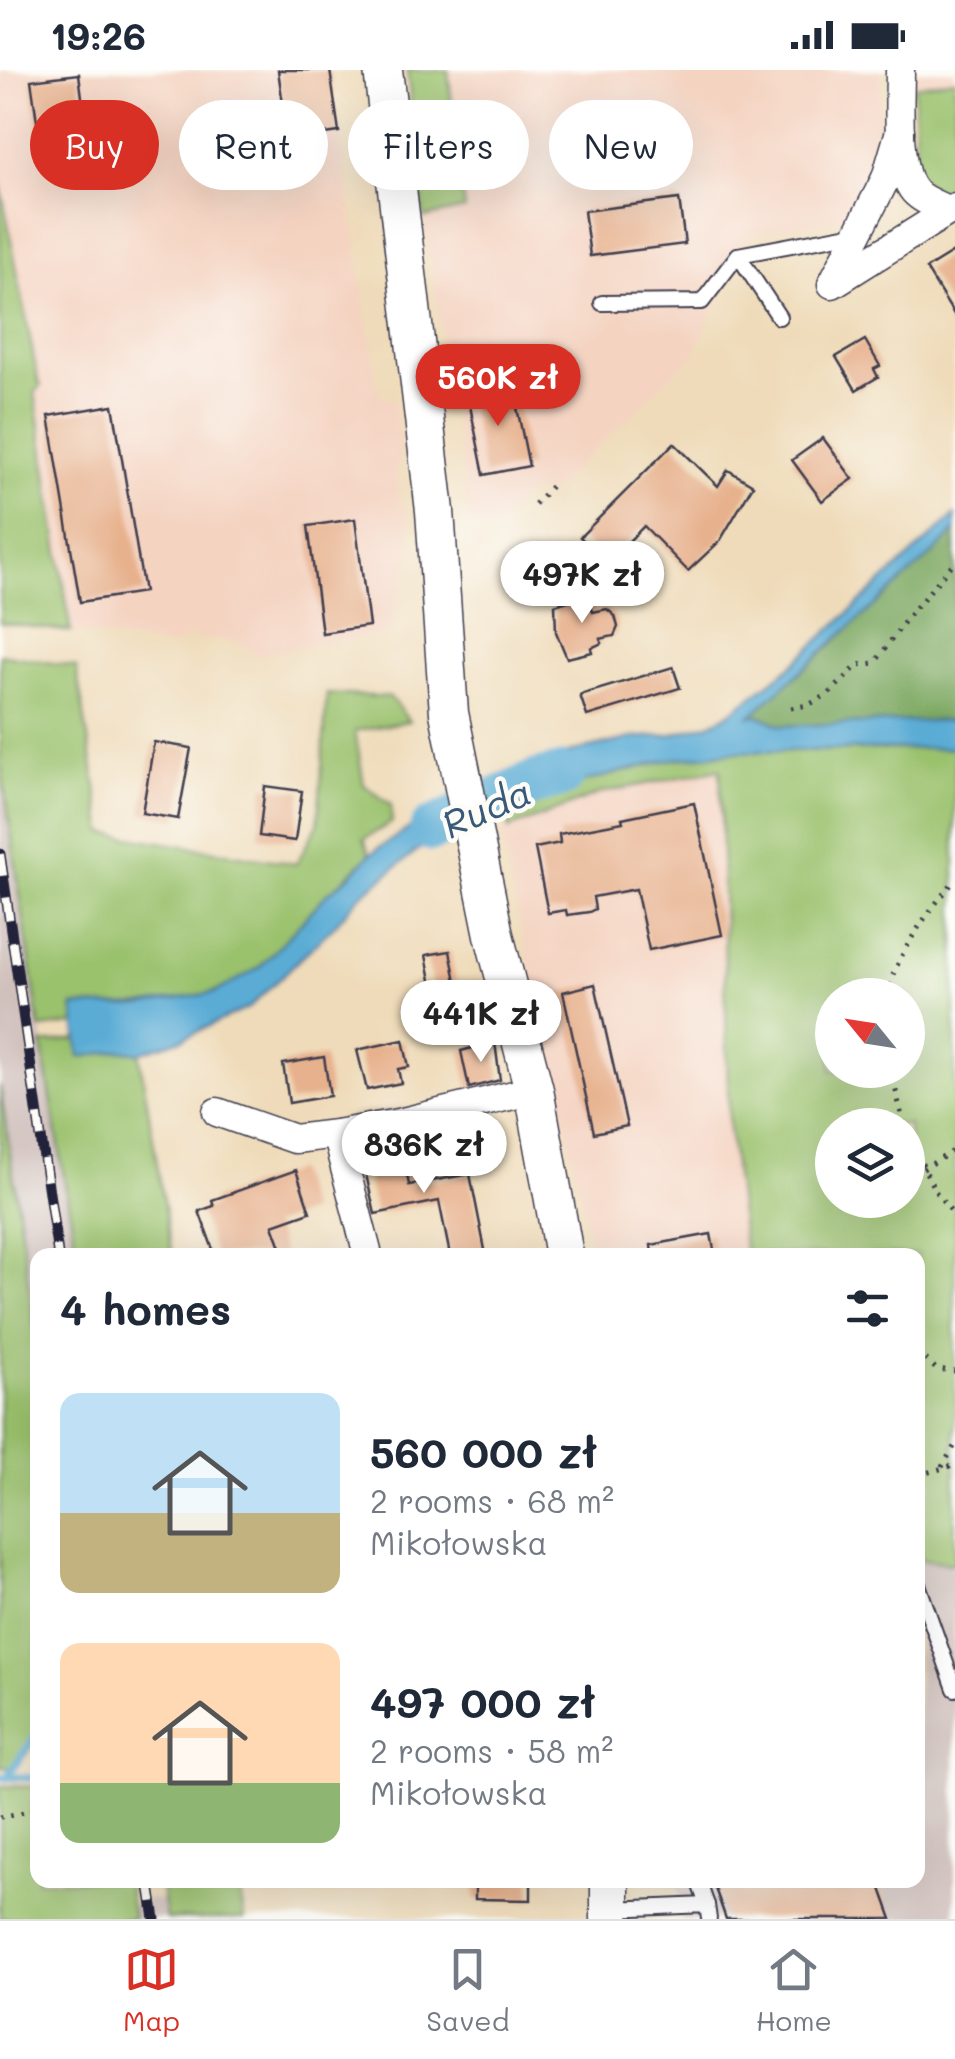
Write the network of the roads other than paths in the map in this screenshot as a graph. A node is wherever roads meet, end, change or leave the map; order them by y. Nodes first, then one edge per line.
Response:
1 (383, 70) edge
2 (900, 70) edge
3 (896, 178) junction
4 (952, 209) edge
5 (861, 232) junction
6 (902, 240) junction
7 (738, 255) junction
8 (602, 303) dead end
9 (778, 317) dead end
10 (534, 1090) junction
11 (216, 1112) dead end
12 (336, 1134) junction
13 (366, 1248) edge
14 (563, 1248) edge
15 (925, 1604) edge
16 (955, 1689) edge
17 (700, 1888) edge
18 (610, 1903) edge
19 (708, 1912) edge

1 - 10 main road
2 - 3 street
3 - 4 street
3 - 5 street
3 - 6 street
4 - 6 street
5 - 6 street
5 - 7 lane
7 - 8 lane
7 - 9 lane
10 - 12 street
10 - 14 main road
11 - 12 street
12 - 13 street
15 - 16 lane
17 - 19 lane
18 - 19 lane

